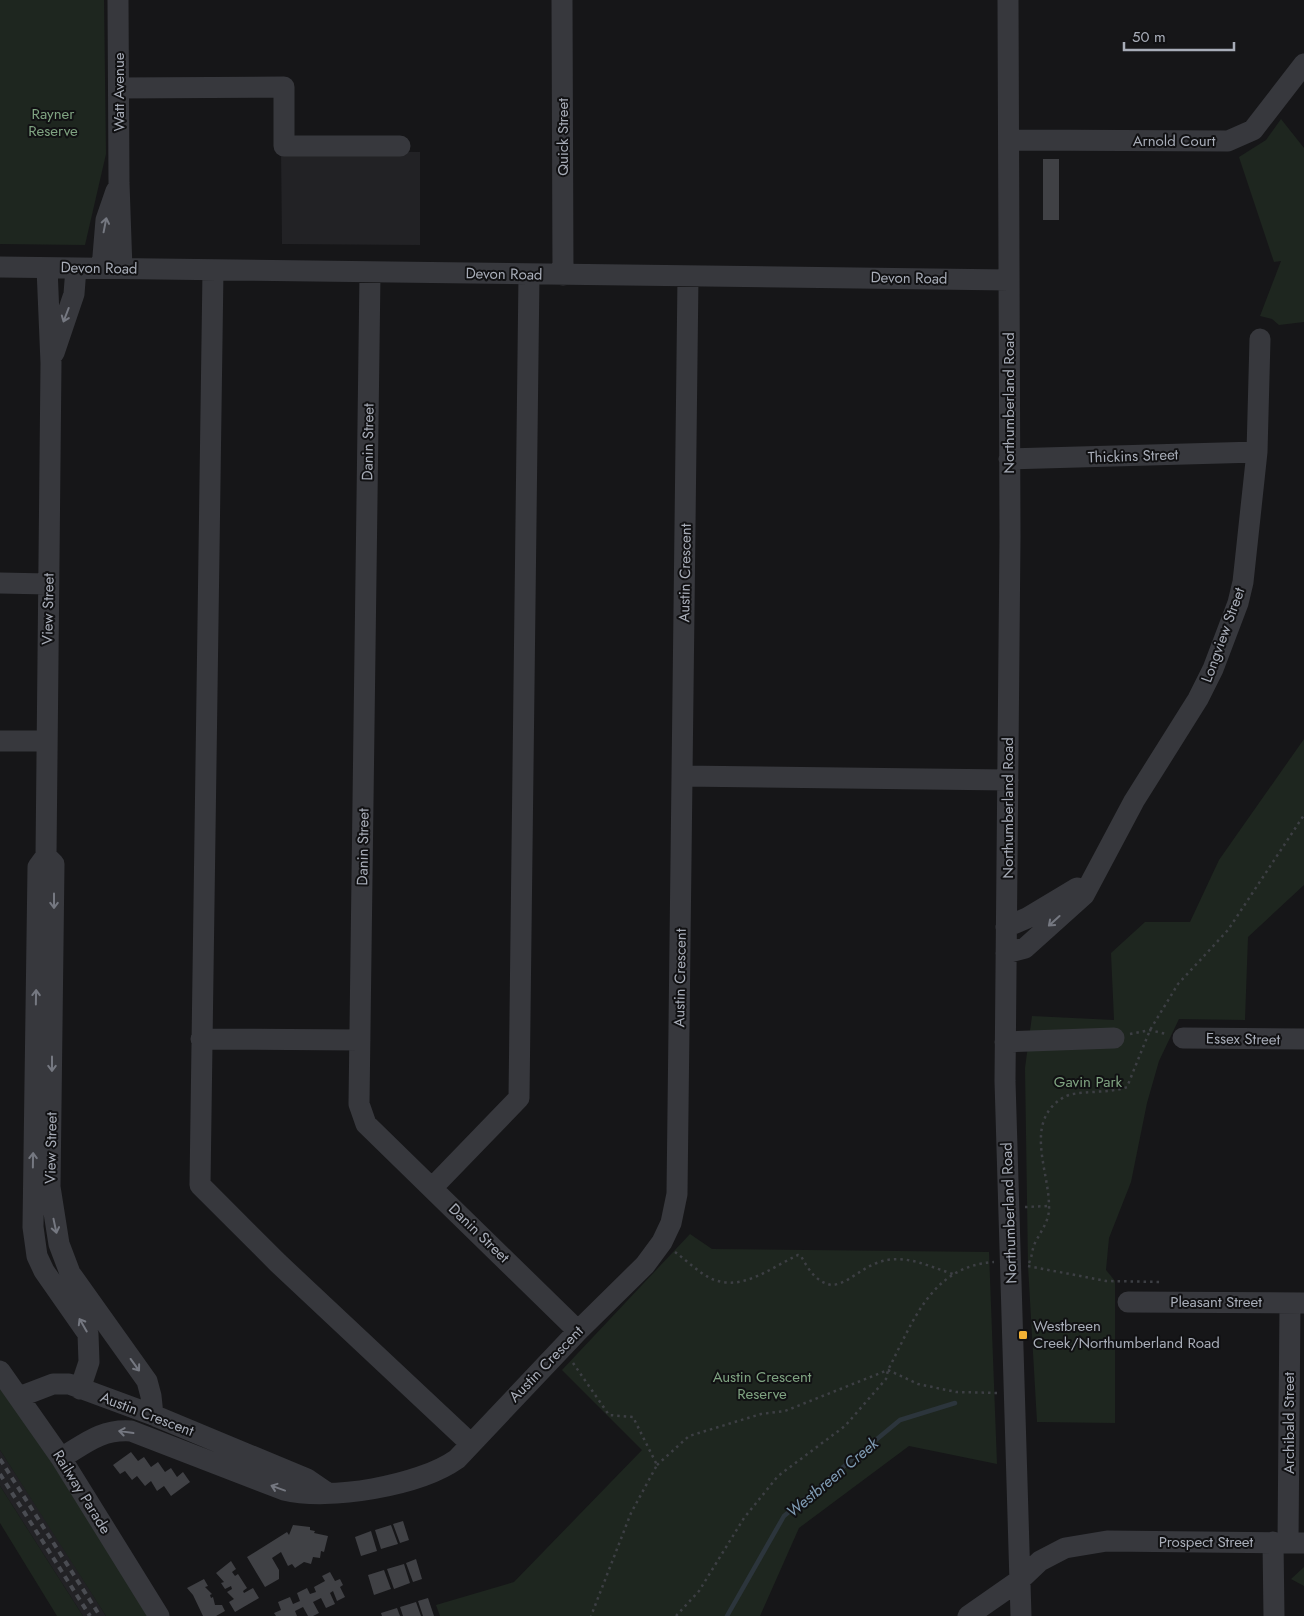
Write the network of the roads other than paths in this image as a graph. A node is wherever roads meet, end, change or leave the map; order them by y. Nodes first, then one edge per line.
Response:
1 (118, 0) edge
2 (562, 0) edge
3 (1008, 0) edge
4 (1304, 64) edge
5 (119, 88) junction
6 (1009, 140) junction
7 (400, 146) dead end
8 (0, 267) edge
9 (47, 268) junction
10 (76, 268) junction
11 (112, 268) junction
12 (213, 270) junction
13 (370, 272) junction
14 (528, 274) junction
15 (563, 275) junction
16 (688, 276) junction
17 (1009, 280) junction
18 (1260, 339) dead end
19 (50, 363) junction
20 (1257, 452) junction
21 (1009, 459) junction
22 (0, 583) edge
23 (48, 584) junction
24 (0, 741) edge
25 (46, 741) junction
26 (682, 776) junction
27 (1008, 780) junction
28 (46, 856) junction
29 (1096, 871) junction
30 (1006, 927) junction
31 (1006, 953) junction
32 (1114, 1038) road end
33 (1183, 1038) road end
34 (202, 1039) junction
35 (1304, 1039) edge
36 (360, 1040) junction
37 (1005, 1042) junction
38 (432, 1188) junction
39 (1128, 1302) dead end
40 (1297, 1303) edge
41 (578, 1331) junction
42 (0, 1371) edge
43 (80, 1388) junction
44 (19, 1397) junction
45 (153, 1415) junction
46 (470, 1444) junction
47 (62, 1458) junction
48 (326, 1492) junction
49 (1289, 1543) edge
50 (1021, 1569) junction
51 (159, 1616) edge
52 (960, 1616) edge
53 (968, 1616) edge
54 (1021, 1616) edge
55 (1274, 1616) edge

1 - 5 street, Watt Avenue
2 - 15 street, Quick Street
3 - 6 street, Northumberland Road
4 - 6 street, Arnold Court
5 - 7 street
5 - 11 street, Watt Avenue
6 - 17 street, Northumberland Road
8 - 9 street, Devon Road
9 - 10 street, Devon Road
9 - 19 street, View Street
10 - 11 street, Devon Road
10 -> 19 street, View Street
11 - 12 street, Devon Road
12 - 13 street, Devon Road
12 - 34 street
13 - 14 street, Devon Road
13 - 36 street, Danin Street
14 - 15 street, Devon Road
14 - 38 street
15 - 16 street, Devon Road
16 - 17 street, Devon Road
16 - 26 street, Austin Crescent
17 - 21 street, Northumberland Road
18 - 20 street, Longview Street
19 - 23 street, View Street
20 - 21 street, Thickins Street
20 - 29 street, Longview Street
21 - 27 street, Northumberland Road
22 - 23 street
23 - 25 street, View Street
24 - 25 street
25 - 28 street, View Street
26 - 27 street
26 - 41 street, Austin Crescent
27 - 30 street, Northumberland Road
43 -> 28 street, View Street
28 -> 45 street, View Street
29 - 30 street, Longview Street
29 -> 31 street, Longview Street
30 - 31 street, Northumberland Road
31 - 37 street, Northumberland Road
32 - 37 street
33 - 35 street, Essex Street
34 - 36 street
34 - 46 street
36 - 38 street, Danin Street
37 - 50 street, Northumberland Road
38 - 41 street, Danin Street
39 - 40 street, Pleasant Street
40 - 49 street, Archibald Street
41 - 46 street, Austin Crescent
42 - 44 street, Railway Parade
43 - 44 street, Austin Crescent
43 - 45 street, Austin Crescent
44 - 47 street, Railway Parade
45 - 48 street, Austin Crescent
46 - 48 street, Austin Crescent
48 -> 47 street, Austin Crescent
47 - 51 street, Railway Parade
49 - 50 street, Prospect Street
49 - 55 street, Archibald Street
50 - 52 street
50 - 53 street
50 - 54 street, Northumberland Road

